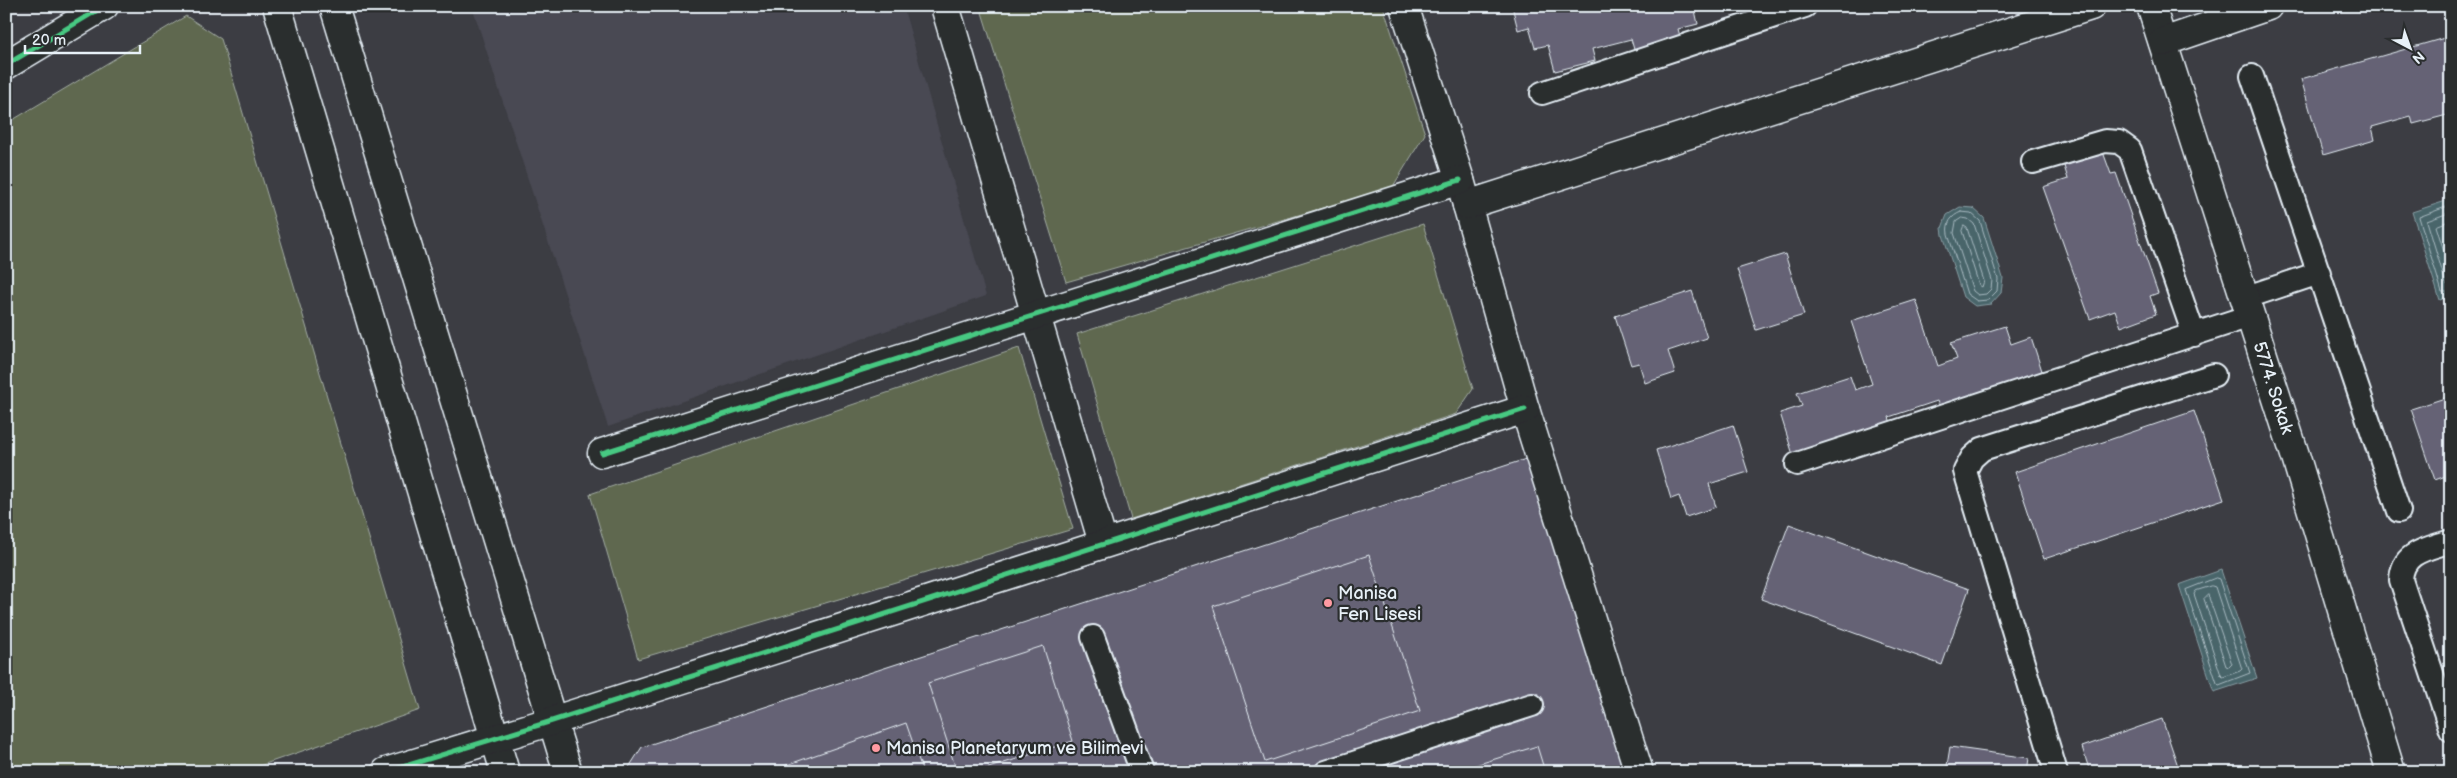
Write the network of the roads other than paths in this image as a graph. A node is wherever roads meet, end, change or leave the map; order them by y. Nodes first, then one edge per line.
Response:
1 (104, 6) edge
2 (277, 6) edge
3 (334, 6) edge
4 (945, 6) edge
5 (1404, 6) edge
6 (1805, 6) edge
7 (2091, 6) edge
8 (2151, 6) edge
9 (2268, 6) edge
10 (2163, 42) junction
11 (6, 65) edge
12 (2252, 76) dead end
13 (1542, 93) dead end
14 (2032, 162) dead end
15 (1464, 193) junction
16 (2319, 273) junction
17 (2247, 307) junction
18 (1037, 316) junction
19 (2194, 334) junction
20 (2214, 375) dead end
21 (1525, 409) junction
22 (602, 453) dead end
23 (1797, 464) dead end
24 (2399, 511) dead end
25 (2451, 541) edge
26 (1102, 543) junction
27 (1094, 637) dead end
28 (1532, 705) dead end
29 (552, 720) junction
30 (2451, 730) edge
31 (495, 738) junction
32 (386, 772) edge
33 (505, 772) edge
34 (568, 772) edge
35 (1142, 772) edge
36 (1326, 772) edge
37 (1639, 772) edge
38 (2056, 772) edge
39 (2391, 772) edge

1 - 11 street
2 - 31 street
3 - 29 street
4 - 18 street
5 - 15 street
6 - 13 lane
7 - 15 street
8 - 10 street, 5774. Sokak
9 - 10 street
10 - 17 street, 5774. Sokak
12 - 16 lane
14 - 19 lane
15 - 18 street
15 - 21 street
16 - 17 lane
16 - 24 lane
17 - 19 lane
17 - 39 street, 5774. Sokak
18 - 22 street
18 - 26 street
19 - 23 lane
20 - 38 lane
21 - 26 street
21 - 37 street
25 - 30 lane
26 - 29 street
27 - 35 lane
28 - 36 lane
29 - 31 street
29 - 34 street
31 - 32 street
31 - 33 street

